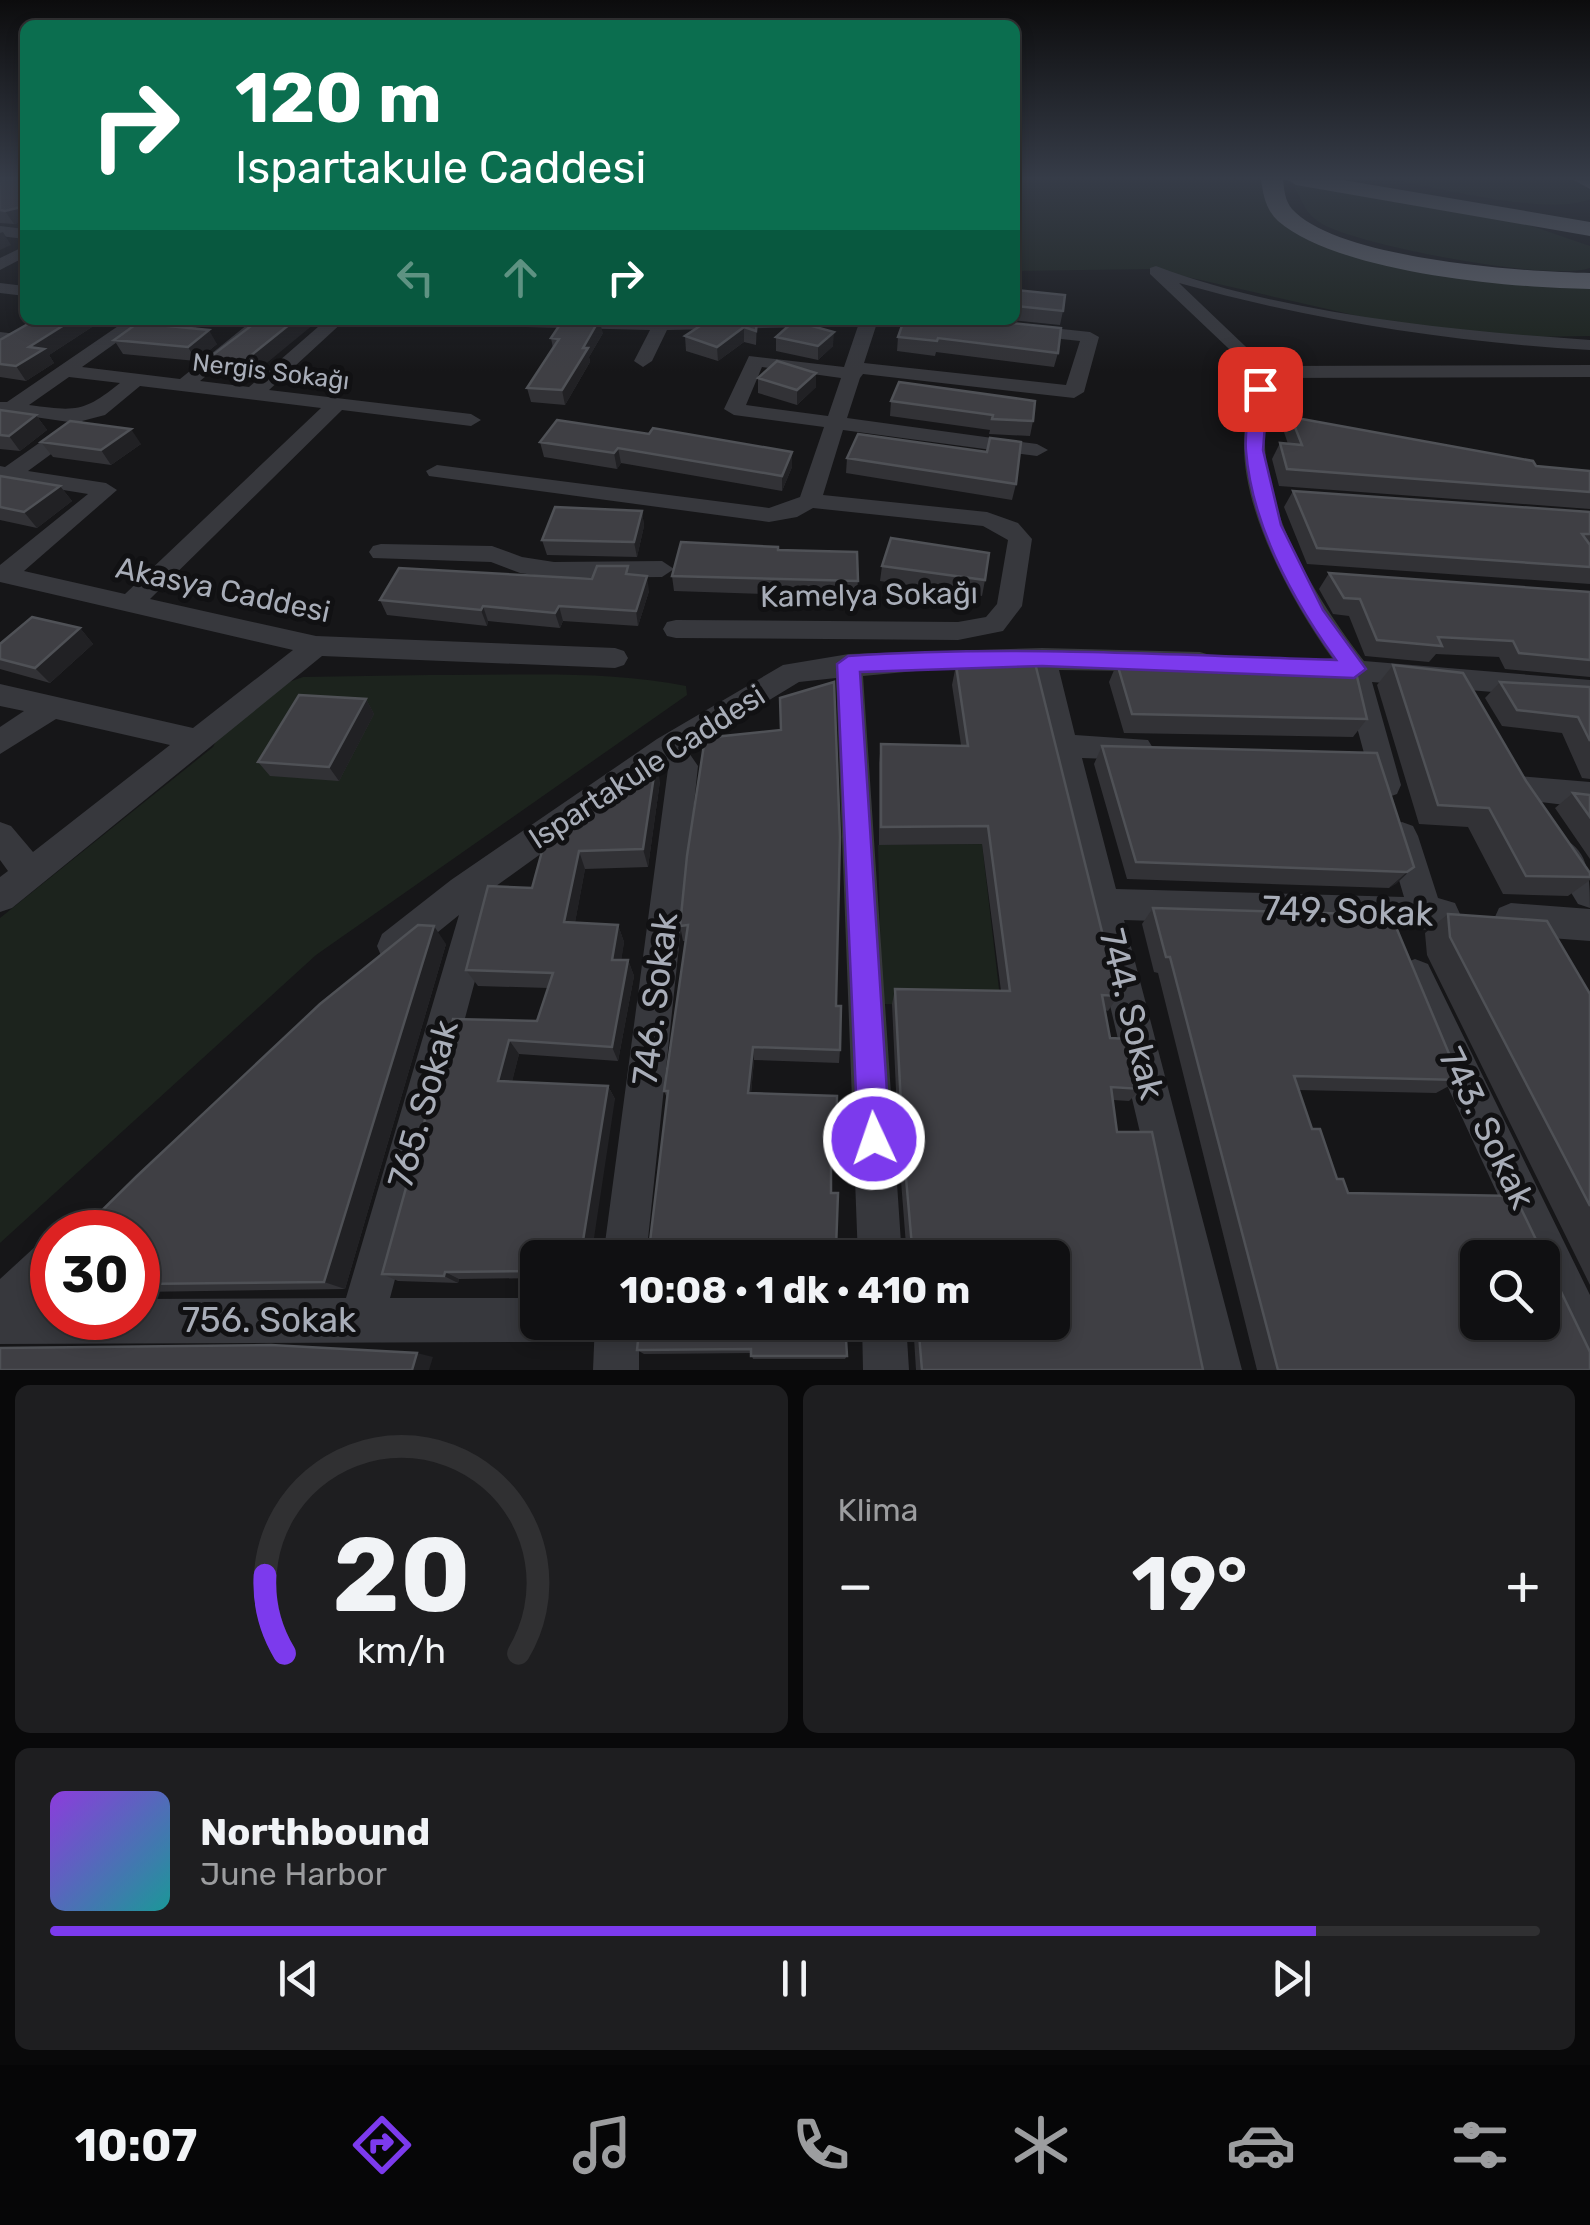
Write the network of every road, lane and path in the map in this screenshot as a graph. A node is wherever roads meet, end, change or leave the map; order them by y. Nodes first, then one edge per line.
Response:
1 (1342, 243) edge
2 (1366, 243) edge
3 (1590, 278) edge
4 (132, 325) edge
5 (258, 325) edge
6 (330, 325) edge
7 (661, 325) edge
8 (868, 325) edge
9 (1001, 328) edge
10 (18, 335) edge
11 (1590, 345) edge
12 (0, 351) edge
13 (643, 361) dead end
14 (65, 371) junction
15 (855, 371) junction
16 (1590, 371) edge
17 (1259, 372) junction
18 (138, 379) junction
19 (184, 386) junction
20 (252, 394) junction
21 (337, 404) junction
22 (5, 407) edge
23 (98, 410) junction
24 (471, 420) dead end
25 (835, 424) junction
26 (1037, 450) dead end
27 (437, 470) dead end
28 (4, 476) edge
29 (810, 501) junction
30 (381, 552) dead end
31 (662, 568) dead end
32 (2, 575) edge
33 (1292, 575) junction
34 (1332, 578) edge
35 (130, 604) junction
36 (676, 628) dead end
37 (316, 646) junction
38 (614, 658) dead end
39 (1042, 658) junction
40 (1229, 663) edge
41 (848, 664) junction
42 (1288, 665) edge
43 (1354, 669) junction
44 (1458, 682) junction
45 (1590, 690) edge
46 (0, 694) edge
47 (53, 706) junction
48 (1475, 712) edge
49 (197, 740) junction
50 (0, 742) edge
51 (1064, 746) junction
52 (667, 747) junction
53 (1162, 749) edge
54 (1501, 758) edge
55 (1518, 789) junction
56 (1590, 795) edge
57 (0, 836) edge
58 (30, 873) junction
59 (463, 891) junction
60 (1590, 893) edge
61 (0, 897) edge
62 (1105, 904) junction
63 (1384, 912) junction
64 (1426, 913) junction
65 (1590, 925) edge
66 (364, 970) edge
67 (626, 1240) edge
68 (879, 1240) edge
69 (30, 1281) edge
70 (0, 1310) edge
71 (362, 1320) junction
72 (520, 1320) edge
73 (0, 1322) edge
74 (617, 1340) edge
75 (885, 1340) edge
76 (1590, 1344) edge
77 (616, 1370) edge
78 (886, 1370) edge
79 (1219, 1370) edge

1 - 3 highway
2 - 3 highway
4 - 14 street
5 - 19 street
6 - 20 street
7 - 13 street
8 - 15 street
9 - 15 street
10 - 12 street
11 - 17 street
14 - 18 street, Nergis Sokağı
14 - 22 street
15 - 25 street
15 - 25 street
16 - 17 street
17 - 33 street
18 - 19 street, Nergis Sokağı
18 - 23 street
19 - 20 street, Nergis Sokağı
20 - 21 street, Nergis Sokağı
21 - 24 street, Nergis Sokağı
21 - 35 street
22 - 23 street
23 - 28 street
25 - 26 street
25 - 29 street
27 - 29 street
28 - 32 street
29 - 36 street, Kamelya Sokağı
30 - 31 street
32 - 35 street, Akasya Caddesi
33 - 34 street
33 - 43 street
35 - 37 street, Akasya Caddesi
37 - 38 street, Akasya Caddesi
37 - 49 street
39 - 40 street, Ispartakule Caddesi
39 - 41 street, Ispartakule Caddesi
39 - 51 street, 744. Sokak
41 - 52 street, Ispartakule Caddesi
41 - 68 street
42 - 43 street
43 - 44 street
43 - 64 street
44 - 45 street
44 - 48 street
46 - 47 street
47 - 49 street
47 - 50 street
49 - 58 street
51 - 53 street
51 - 62 street, 744. Sokak
52 - 59 street, Ispartakule Caddesi
52 - 67 street, 746. Sokak
54 - 55 street
55 - 56 street
55 - 60 street
57 - 58 street
58 - 61 street
59 - 66 street, Ispartakule Caddesi
59 - 71 street, 765. Sokak
62 - 63 street, 749. Sokak
62 - 79 street, 744. Sokak
63 - 64 street, 749. Sokak
63 - 76 street, 743. Sokak
64 - 65 street, 749. Sokak
69 - 70 street
71 - 72 street, 756. Sokak
71 - 73 street, 756. Sokak
74 - 77 street
75 - 78 street

